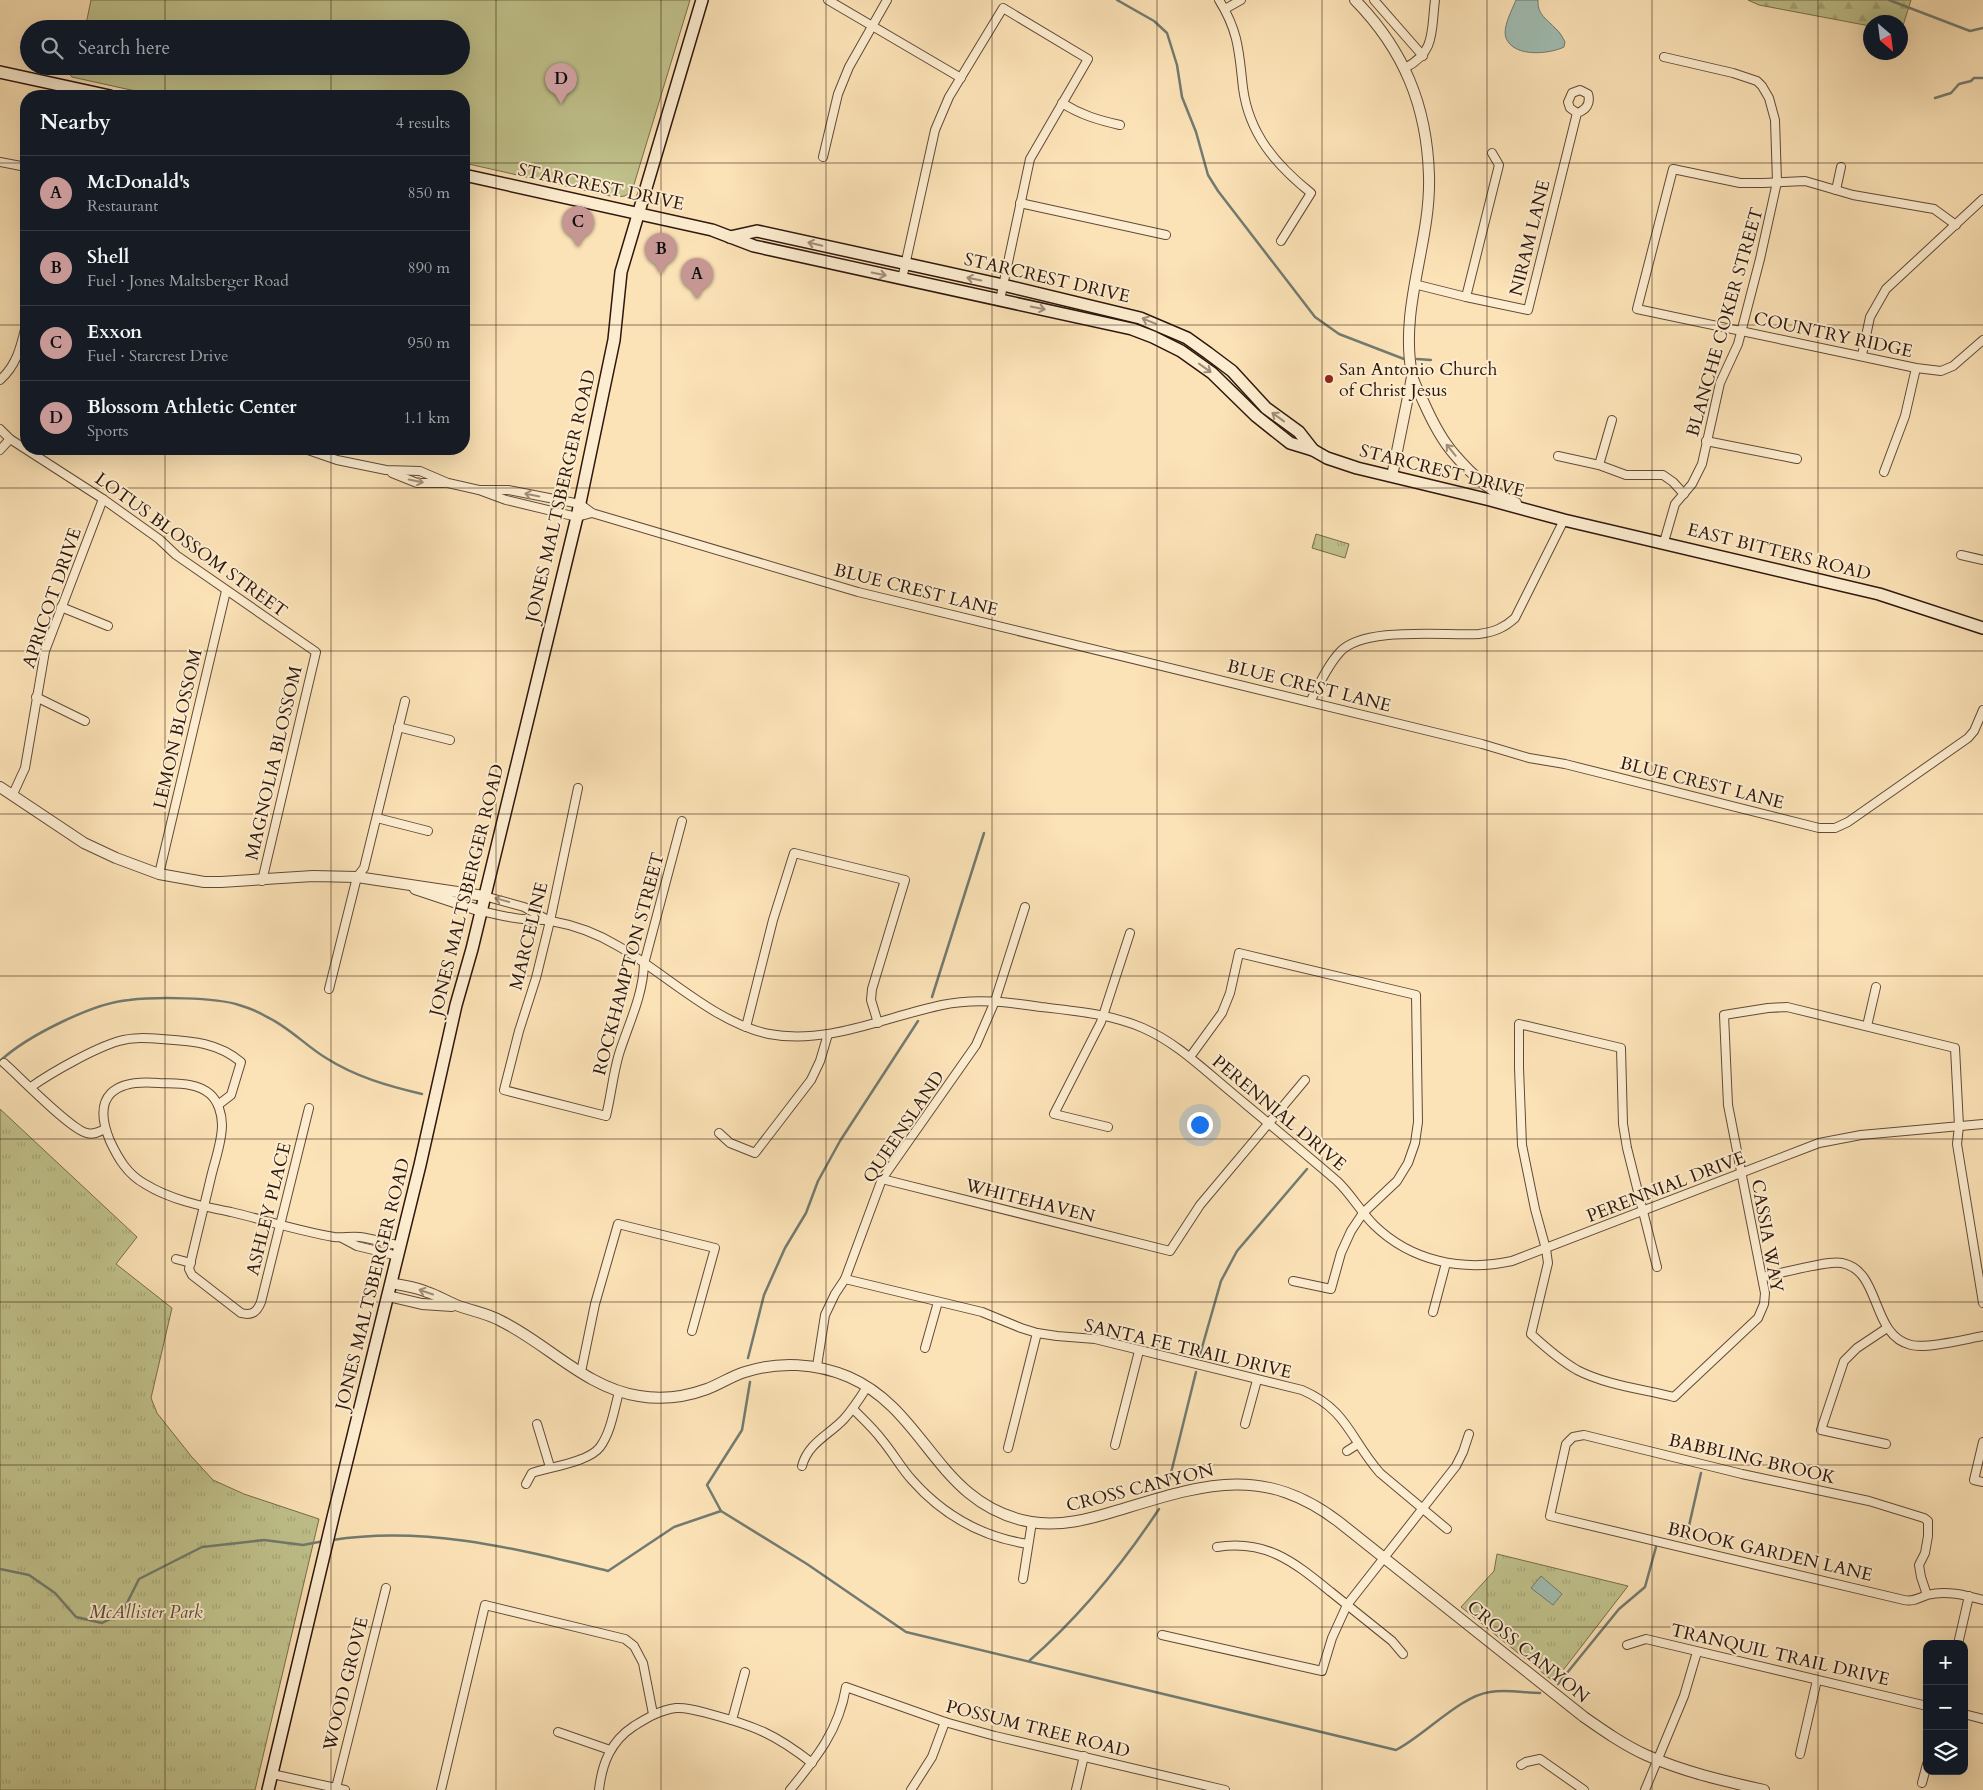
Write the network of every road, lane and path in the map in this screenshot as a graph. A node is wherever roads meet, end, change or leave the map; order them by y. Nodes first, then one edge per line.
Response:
1 (702, 0) edge
2 (828, 0) edge
3 (887, 0) edge
4 (1219, 0) edge
5 (1242, 0) edge
6 (1355, 0) edge
7 (1374, 0) edge
8 (1435, 0) edge
9 (1225, 9) junction
10 (872, 26) junction
11 (1423, 56) junction
12 (1664, 57) dead end
13 (1405, 68) junction
14 (0, 72) edge
15 (960, 78) junction
16 (82, 90) edge
17 (1062, 103) junction
18 (1577, 113) dead end
19 (1120, 125) dead end
20 (1492, 153) dead end
21 (823, 157) dead end
22 (0, 162) edge
23 (20, 166) edge
24 (1841, 167) dead end
25 (470, 176) edge
26 (1777, 182) junction
27 (1836, 190) junction
28 (1983, 199) edge
29 (1020, 203) junction
30 (638, 214) junction
31 (1956, 225) junction
32 (1166, 235) dead end
33 (730, 237) junction
34 (1281, 240) dead end
35 (905, 265) junction
36 (902, 279) junction
37 (1414, 284) junction
38 (1003, 285) junction
39 (1466, 297) junction
40 (1000, 300) junction
41 (1741, 330) junction
42 (1182, 336) junction
43 (1983, 340) edge
44 (1176, 348) junction
45 (20, 351) edge
46 (1862, 355) junction
47 (1916, 368) junction
48 (1412, 377) junction
49 (0, 380) edge
50 (1245, 385) junction
51 (1235, 395) junction
52 (1612, 420) dead end
53 (0, 429) edge
54 (10, 438) junction
55 (1706, 441) junction
56 (20, 445) edge
57 (0, 450) edge
58 (1314, 450) junction
59 (36, 455) edge
60 (322, 455) edge
61 (1558, 456) dead end
62 (1797, 459) dead end
63 (1599, 465) junction
64 (386, 470) junction
65 (1884, 472) dead end
66 (1392, 476) junction
67 (448, 483) junction
68 (479, 490) junction
69 (1684, 494) junction
70 (103, 499) junction
71 (580, 504) junction
72 (592, 513) junction
73 (577, 517) junction
74 (1564, 520) junction
75 (1664, 542) junction
76 (1961, 555) dead end
77 (1983, 560) edge
78 (226, 591) junction
79 (61, 607) junction
80 (108, 626) dead end
81 (1983, 628) edge
82 (316, 652) joint
83 (36, 697) junction
84 (405, 701) dead end
85 (1310, 702) junction
86 (1983, 710) edge
87 (85, 721) dead end
88 (398, 727) junction
89 (450, 740) dead end
90 (0, 787) edge
91 (578, 788) dead end
92 (13, 794) junction
93 (377, 818) junction
94 (682, 821) dead end
95 (428, 831) dead end
96 (159, 874) junction
97 (357, 877) junction
98 (262, 881) junction
99 (400, 884) junction
100 (484, 896) junction
101 (1025, 907) dead end
102 (481, 911) junction
103 (550, 921) junction
104 (1130, 933) dead end
105 (644, 964) junction
106 (1876, 987) dead end
107 (329, 989) dead end
108 (995, 1001) junction
109 (1103, 1015) junction
110 (878, 1023) junction
111 (1868, 1026) junction
112 (746, 1027) junction
113 (828, 1034) junction
114 (1190, 1057) junction
115 (4, 1063) dead end
116 (1305, 1080) dead end
117 (31, 1087) junction
118 (218, 1105) junction
119 (309, 1108) dead end
120 (606, 1116) joint
121 (1268, 1123) junction
122 (1983, 1124) edge
123 (1959, 1126) junction
124 (1108, 1127) dead end
125 (105, 1130) junction
126 (719, 1133) dead end
127 (1740, 1174) junction
128 (882, 1179) junction
129 (204, 1206) junction
130 (1643, 1212) junction
131 (1363, 1213) junction
132 (280, 1224) junction
133 (1546, 1249) junction
134 (399, 1251) junction
135 (176, 1259) dead end
136 (191, 1262) junction
137 (1446, 1263) junction
138 (1657, 1267) dead end
139 (1762, 1277) junction
140 (845, 1279) junction
141 (1293, 1281) dead end
142 (392, 1283) junction
143 (388, 1296) junction
144 (938, 1302) junction
145 (1983, 1303) edge
146 (458, 1306) junction
147 (1433, 1312) dead end
148 (1887, 1328) junction
149 (692, 1331) dead end
150 (1037, 1333) junction
151 (1983, 1336) edge
152 (925, 1348) dead end
153 (1139, 1351) junction
154 (817, 1366) junction
155 (581, 1372) junction
156 (1257, 1380) junction
157 (867, 1387) junction
158 (619, 1392) junction
159 (853, 1409) junction
160 (538, 1424) dead end
161 (1245, 1424) dead end
162 (1469, 1434) dead end
163 (1983, 1442) edge
164 (1358, 1444) junction
165 (1886, 1444) dead end
166 (1116, 1445) dead end
167 (1008, 1448) dead end
168 (1347, 1451) dead end
169 (802, 1466) dead end
170 (550, 1467) junction
171 (1983, 1482) edge
172 (526, 1484) dead end
173 (1423, 1509) junction
174 (1550, 1516) joint
175 (1032, 1522) junction
176 (1447, 1529) dead end
177 (1028, 1544) junction
178 (1217, 1547) dead end
179 (1384, 1558) junction
180 (1023, 1579) dead end
181 (386, 1588) dead end
182 (1928, 1595) junction
183 (1969, 1596) junction
184 (1983, 1600) edge
185 (1347, 1605) junction
186 (1162, 1635) dead end
187 (1959, 1640) edge
188 (1627, 1645) dead end
189 (1697, 1652) junction
190 (1402, 1654) dead end
191 (745, 1672) dead end
192 (1817, 1680) junction
193 (1923, 1705) edge
194 (653, 1714) junction
195 (1968, 1715) edge
196 (1983, 1719) edge
197 (732, 1720) junction
198 (945, 1722) junction
199 (558, 1732) dead end
200 (610, 1750) junction
201 (1800, 1754) dead end
202 (1084, 1756) junction
203 (1658, 1760) junction
204 (812, 1763) junction
205 (1521, 1765) dead end
206 (272, 1774) junction
207 (1924, 1775) edge
208 (1187, 1781) junction
209 (1922, 1783) dead end
210 (336, 1788) junction
211 (268, 1790) edge
212 (345, 1790) edge
213 (441, 1790) edge
214 (599, 1790) edge
215 (790, 1790) edge
216 (911, 1790) edge
217 (1076, 1790) edge
218 (1185, 1790) edge
219 (1225, 1790) edge
220 (1584, 1790) edge
221 (1645, 1790) edge
222 (1764, 1790) edge

1 - 30 main road, JONES MALTSBERGER ROAD
2 - 10 street
3 - 10 street
4 - 9 street
5 - 9 street
6 - 13 street
7 - 11 street
8 - 11 street
9 - 34 street
10 - 15 street
10 - 21 street
11 - 13 street
12 - 26 street, BLANCHE COKER STREET
13 - 37 street
14 - 16 main road
15 - 17 street
15 - 35 street
17 - 19 street
17 - 29 street
18 - 39 street, NIRAM LANE
20 - 39 street
22 - 23 street
24 - 27 street
25 - 30 main road, STARCREST DRIVE
26 - 27 street
26 - 41 street, BLANCHE COKER STREET
26 - 41 street, COUNTRY RIDGE
27 - 31 street
28 - 31 street
29 - 32 street
29 - 38 street
30 - 33 main road, STARCREST DRIVE
30 - 71 main road, JONES MALTSBERGER ROAD
31 - 46 street
35 -> 33 main road, STARCREST DRIVE
33 -> 36 main road, STARCREST DRIVE
35 - 36 street
38 -> 35 main road, STARCREST DRIVE
36 - 40 main road, STARCREST DRIVE
37 - 39 street
37 - 48 street
38 - 40 street
42 -> 38 main road, STARCREST DRIVE
40 -> 44 main road, STARCREST DRIVE
41 - 46 street, COUNTRY RIDGE
41 - 55 street, BLANCHE COKER STREET
42 - 44 main road
42 - 50 main road, STARCREST DRIVE
43 - 47 street, COUNTRY RIDGE
44 -> 51 main road, STARCREST DRIVE
45 - 49 street
46 - 47 street, COUNTRY RIDGE
47 - 65 street
48 - 66 street
74 -> 48 street
50 - 51 main road
58 -> 50 main road, STARCREST DRIVE
51 - 58 main road, STARCREST DRIVE
52 - 63 street
53 - 54 street, LOTUS BLOSSOM STREET
54 - 56 street, LOTUS BLOSSOM STREET
54 - 57 street
55 - 62 street
55 - 69 street, BLANCHE COKER STREET
58 - 66 main road, STARCREST DRIVE
59 - 70 street, LOTUS BLOSSOM STREET
60 - 64 street, BLUE CREST LANE
61 - 63 street
63 - 69 street
64 - 67 street, BLUE CREST LANE
64 -> 67 street, BLUE CREST LANE
66 - 74 main road, STARCREST DRIVE
67 - 68 street, BLUE CREST LANE
71 -> 68 street, BLUE CREST LANE
68 - 73 street, BLUE CREST LANE
69 - 75 street, BLANCHE COKER STREET
70 - 78 street, LOTUS BLOSSOM STREET
70 - 79 street, APRICOT DRIVE
71 - 72 street, BLUE CREST LANE
71 - 73 main road, JONES MALTSBERGER ROAD
72 - 73 street, BLUE CREST LANE
72 - 85 street, BLUE CREST LANE
73 - 100 main road, JONES MALTSBERGER ROAD
74 - 75 main road, EAST BITTERS ROAD
74 - 85 street
75 - 81 main road, EAST BITTERS ROAD
76 - 77 street
78 - 82 street, LOTUS BLOSSOM STREET
78 - 96 street, LEMON BLOSSOM
79 - 80 street
79 - 83 street, APRICOT DRIVE
82 - 98 street, MAGNOLIA BLOSSOM
83 - 87 street
83 - 92 street, APRICOT DRIVE
84 - 88 street
85 - 86 street, BLUE CREST LANE
88 - 89 street
88 - 93 street
90 - 92 street
91 - 103 street, MARCELINE
92 - 96 street
93 - 95 street
93 - 97 street
94 - 105 street, ROCKHAMPTON STREET
96 - 98 street
97 - 98 street
97 - 99 street
97 - 107 street
99 - 100 street
99 - 102 street
100 - 102 main road, JONES MALTSBERGER ROAD
103 -> 100 street, PERENNIAL DRIVE
101 - 108 street, QUEENSLAND
102 - 103 street, PERENNIAL DRIVE
102 - 134 main road, JONES MALTSBERGER ROAD
103 - 105 street, PERENNIAL DRIVE
103 - 120 street, MARCELINE
104 - 109 street
105 - 112 street, PERENNIAL DRIVE
105 - 120 street, ROCKHAMPTON STREET
106 - 111 street
108 - 109 street, PERENNIAL DRIVE
108 - 110 street, PERENNIAL DRIVE
108 - 128 street, QUEENSLAND
109 - 114 street, PERENNIAL DRIVE
109 - 124 street
110 - 112 street
110 - 113 street, PERENNIAL DRIVE
111 - 123 street
111 - 127 street, CASSIA WAY
112 - 113 street, PERENNIAL DRIVE
113 - 126 street
114 - 121 street, PERENNIAL DRIVE
114 - 131 street
115 - 117 street
116 - 121 street
117 - 118 street
117 - 125 street
118 - 125 street
118 - 129 street
119 - 132 street, ASHLEY PLACE
121 - 128 street, WHITEHAVEN
121 - 131 street, PERENNIAL DRIVE
122 - 123 street, PERENNIAL DRIVE
123 - 127 street, PERENNIAL DRIVE
123 - 145 street
125 - 129 street
127 - 130 street, PERENNIAL DRIVE
127 - 139 street, CASSIA WAY
128 - 140 street, QUEENSLAND
129 - 132 street
129 - 136 street
130 - 133 street, PERENNIAL DRIVE
130 - 133 street
130 - 138 street
131 - 137 street, PERENNIAL DRIVE
131 - 141 street
132 - 134 street
132 - 136 street, ASHLEY PLACE
133 - 137 street, PERENNIAL DRIVE
133 - 139 street, CASSIA WAY
134 - 142 main road, JONES MALTSBERGER ROAD
135 - 136 street
137 - 147 street
139 - 148 street
140 - 144 street, SANTA FE TRAIL DRIVE
140 - 154 street, QUEENSLAND
142 - 143 main road, JONES MALTSBERGER ROAD
146 -> 142 street, CROSS CANYON
143 - 146 street, CROSS CANYON
143 - 206 main road, JONES MALTSBERGER ROAD
144 - 150 street, SANTA FE TRAIL DRIVE
144 - 152 street
146 - 155 street, CROSS CANYON
148 - 151 street
148 - 165 street
149 - 155 street
150 - 153 street, SANTA FE TRAIL DRIVE
150 - 167 street
153 - 156 street, SANTA FE TRAIL DRIVE
153 - 166 street
154 - 157 street, CROSS CANYON
154 - 158 street, CROSS CANYON
155 - 158 street, CROSS CANYON
156 - 161 street
156 - 164 street, SANTA FE TRAIL DRIVE
157 - 159 street
157 - 175 street, CROSS CANYON
158 - 170 street
159 - 169 street
159 - 177 street
160 - 170 street
162 - 173 street
163 - 171 street
164 - 168 street
164 - 173 street, SANTA FE TRAIL DRIVE
170 - 172 street
173 - 176 street, SANTA FE TRAIL DRIVE
173 - 179 street
174 - 182 street, BROOK GARDEN LANE
174 - 182 street, BABBLING BROOK
175 - 177 street
175 - 179 street, CROSS CANYON
177 - 180 street
178 - 185 street
179 - 185 street
179 - 203 street, CROSS CANYON
181 - 210 street, WOOD GROVE
182 - 183 street, BROOK GARDEN LANE
183 - 184 street, BROOK GARDEN LANE
183 - 187 street
185 - 186 street
185 - 190 street
188 - 189 street, TRANQUIL TRAIL DRIVE
189 - 192 street, TRANQUIL TRAIL DRIVE
189 - 203 street
191 - 197 street
192 - 193 street, TRANQUIL TRAIL DRIVE
192 - 201 street
194 - 197 street
194 - 200 street
194 - 213 street
195 - 196 street
197 - 204 street
198 - 202 street, POSSUM TREE ROAD
198 - 204 street, POSSUM TREE ROAD
198 - 216 street
199 - 200 street
200 - 214 street
202 - 208 street, POSSUM TREE ROAD
202 - 217 street
203 - 221 street
203 - 222 street, CROSS CANYON
204 - 215 street
205 - 220 street
206 - 210 street
206 - 211 main road, JONES MALTSBERGER ROAD
207 - 209 street
208 - 218 street
208 - 219 street, POSSUM TREE ROAD
210 - 212 street

